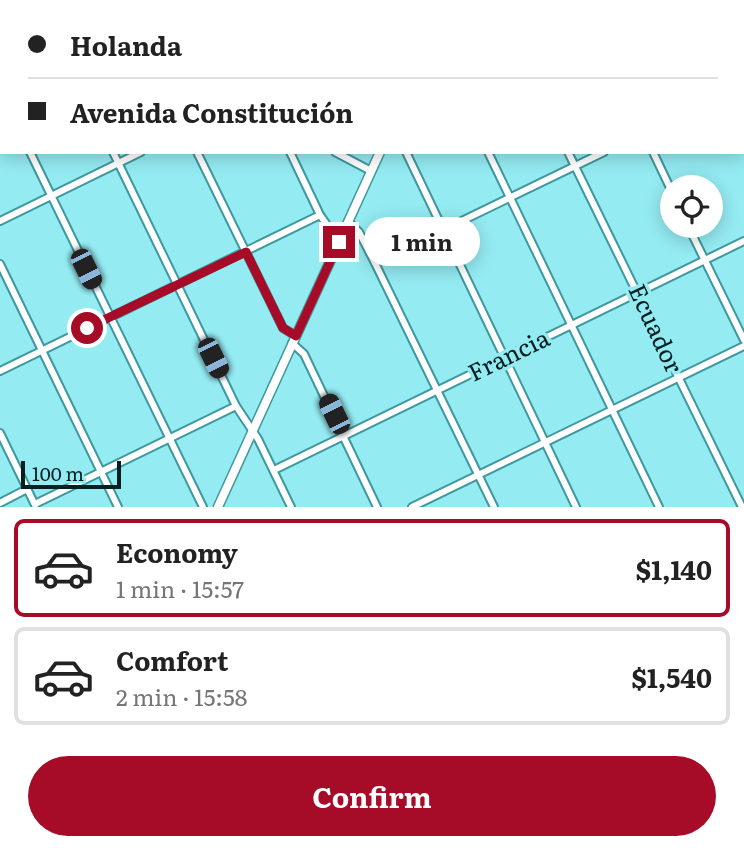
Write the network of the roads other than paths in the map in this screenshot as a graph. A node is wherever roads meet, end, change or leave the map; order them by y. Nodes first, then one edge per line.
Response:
1 (31, 154) edge
2 (114, 154) edge
3 (137, 154) edge
4 (198, 154) edge
5 (291, 154) edge
6 (339, 154) edge
7 (379, 154) edge
8 (407, 154) edge
9 (489, 154) edge
10 (569, 154) edge
11 (600, 154) edge
12 (654, 154) edge
13 (119, 163) junction
14 (574, 166) junction
15 (372, 171) junction
16 (664, 175) edge
17 (51, 196) junction
18 (510, 197) junction
19 (320, 215) junction
20 (0, 221) edge
21 (348, 222) junction
22 (443, 231) junction
23 (694, 238) edge
24 (744, 241) edge
25 (339, 242) junction
26 (246, 252) junction
27 (705, 261) junction
28 (375, 263) junction
29 (0, 264) edge
30 (178, 285) junction
31 (639, 293) junction
32 (110, 317) junction
33 (572, 325) junction
34 (294, 340) junction
35 (744, 340) edge
36 (744, 346) edge
37 (42, 350) junction
38 (504, 358) junction
39 (0, 371) edge
40 (678, 378) junction
41 (438, 390) junction
42 (236, 406) junction
43 (612, 410) junction
44 (252, 432) junction
45 (0, 433) edge
46 (344, 435) junction
47 (169, 438) junction
48 (545, 443) junction
49 (274, 470) junction
50 (101, 472) junction
51 (478, 475) junction
52 (27, 489) junction
53 (0, 503) edge
54 (35, 505) edge
55 (118, 507) edge
56 (203, 507) edge
57 (218, 507) edge
58 (291, 507) edge
59 (377, 507) edge
60 (412, 507) edge
61 (494, 507) edge
62 (576, 507) edge
63 (659, 507) edge
64 (742, 507) edge

1 - 17 street
2 - 13 street
3 - 13 street
4 - 26 street
5 - 19 street
6 - 15 street
7 - 15 main road
8 - 22 street
9 - 18 street
10 - 14 street, Ecuador
11 - 14 street
12 - 16 street
13 - 17 street
13 - 30 street
14 - 18 street
14 - 31 street, Ecuador
15 - 21 main road
17 - 20 street
17 - 32 street
18 - 22 street
18 - 33 street
19 - 25 street
19 - 26 street
21 - 25 main road
21 - 28 street
22 - 28 street
22 - 38 street
23 - 27 street
24 - 27 street, Francia
25 - 34 main road
26 - 30 street
26 - 34 street
27 - 31 street, Francia
27 - 35 street
28 - 41 street
29 - 37 street
30 - 32 street
30 - 42 street
31 - 33 street, Francia
31 - 40 street, Ecuador
32 - 37 street
32 - 47 street
33 - 38 street, Francia
33 - 43 street
34 - 44 main road
34 - 46 street
36 - 40 street
37 - 39 street
37 - 50 street
38 - 41 street, Francia
38 - 48 street
40 - 43 street
40 - 64 street, Ecuador
41 - 46 street, Francia
41 - 51 street
42 - 44 street
42 - 47 street
43 - 48 street
43 - 63 street
44 - 49 street
44 - 57 main road
45 - 52 street
46 - 49 street, Francia
46 - 59 street
47 - 50 street
47 - 56 street
48 - 51 street
48 - 62 street
49 - 58 street
50 - 54 street
50 - 55 street
51 - 60 street
51 - 61 street
52 - 53 street
52 - 54 street

